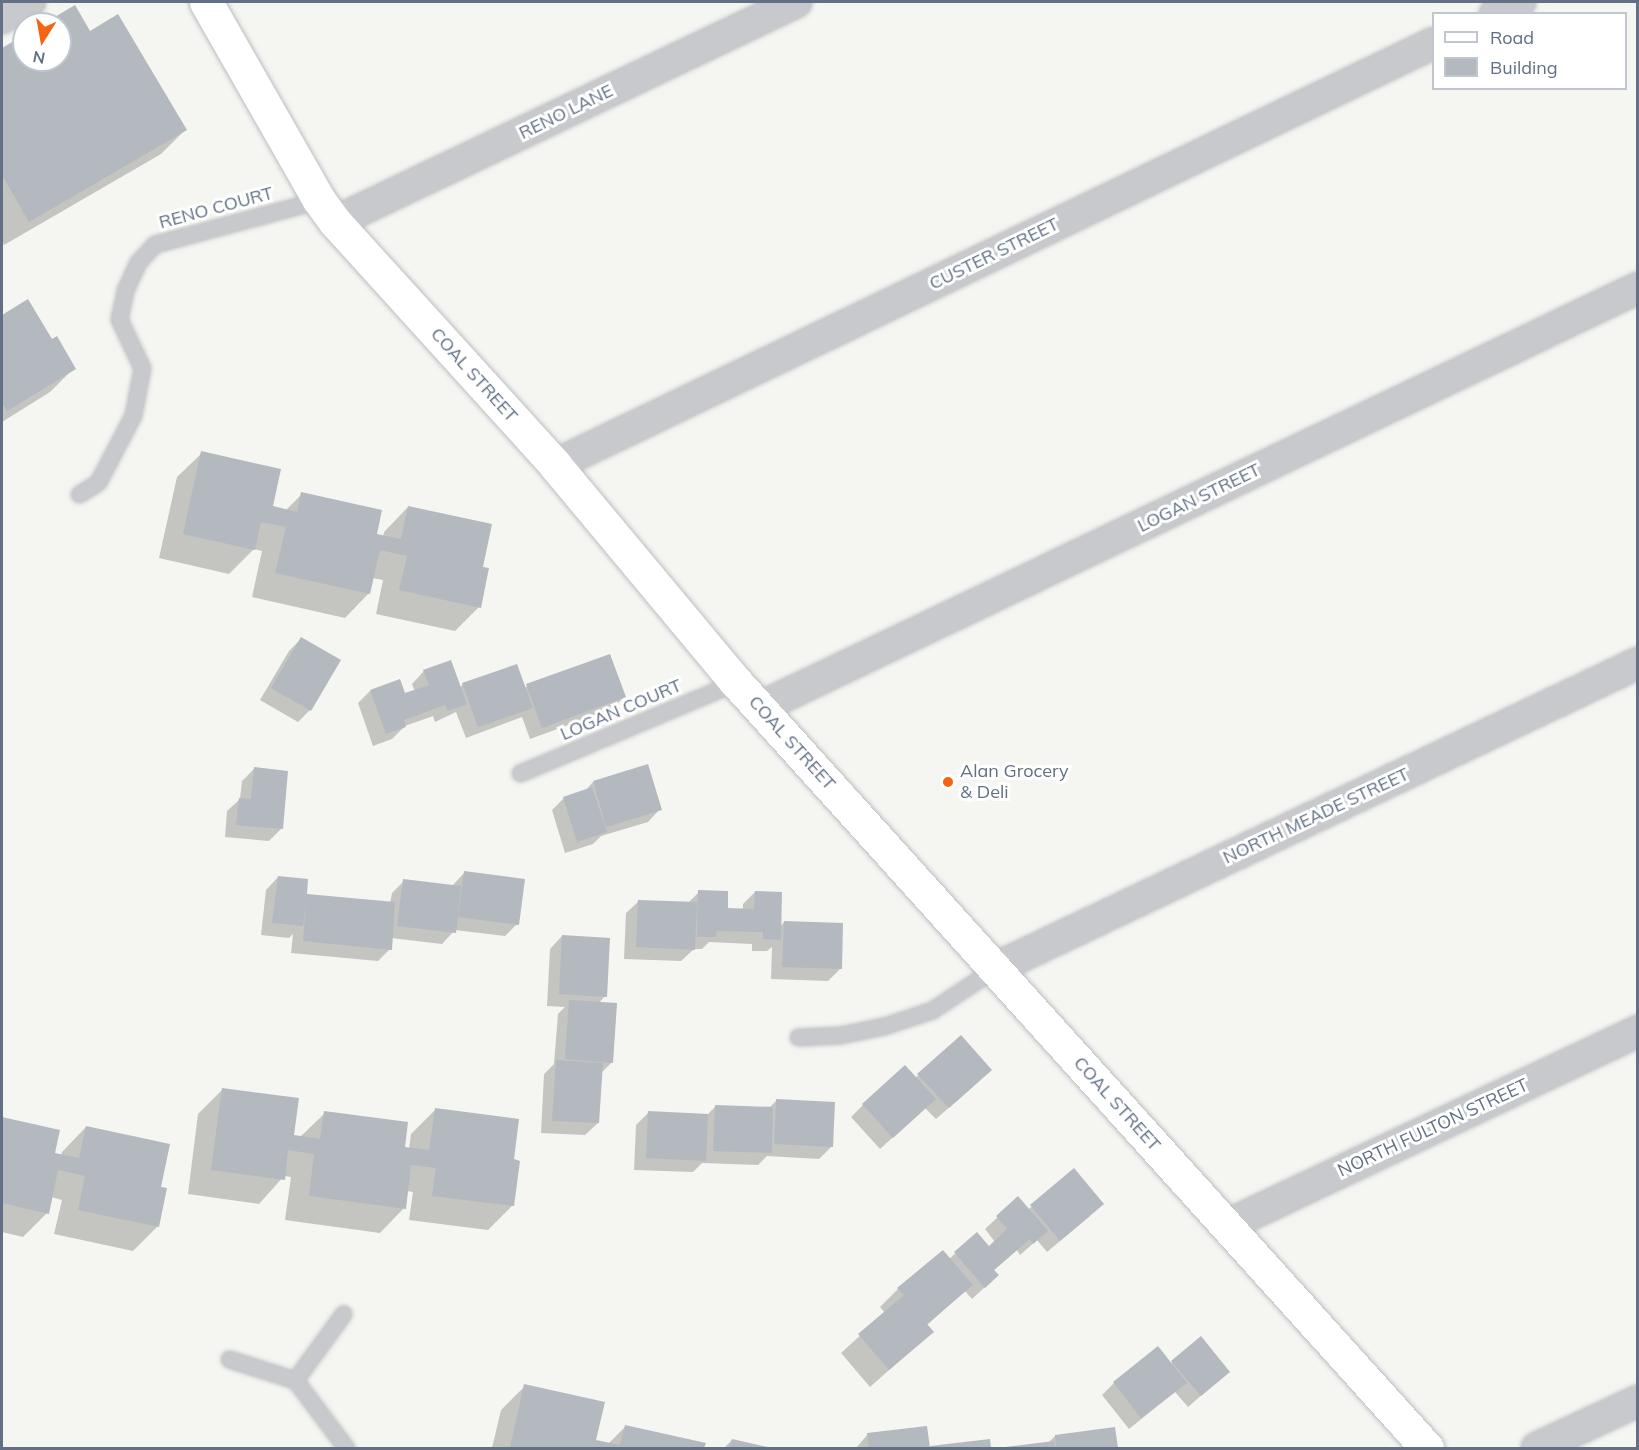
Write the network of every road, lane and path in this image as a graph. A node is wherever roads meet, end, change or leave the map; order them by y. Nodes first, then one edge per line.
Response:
1 (30, 2) edge
2 (206, 2) edge
3 (796, 2) edge
4 (1520, 2) edge
5 (1500, 12) edge
6 (2, 18) edge
7 (1432, 44) edge
8 (327, 211) junction
9 (1638, 288) edge
10 (555, 465) junction
11 (79, 494) dead end
12 (1638, 663) edge
13 (736, 682) junction
14 (761, 707) junction
15 (520, 773) dead end
16 (994, 969) junction
17 (1638, 1031) edge
18 (798, 1037) dead end
19 (1228, 1225) junction
20 (343, 1314) dead end
21 (229, 1359) dead end
22 (295, 1380) junction
23 (1638, 1401) edge
24 (346, 1449) edge
25 (1427, 1449) edge
26 (1537, 1449) edge

1 - 6 street
2 - 8 main road, COAL STREET
3 - 8 street, RENO LANE
4 - 5 street
7 - 10 street, CUSTER STREET
8 - 10 main road, COAL STREET
8 - 11 lane, RENO COURT
9 - 14 street, LOGAN STREET
10 - 13 main road, COAL STREET
12 - 16 street, NORTH MEADE STREET
13 - 14 main road, COAL STREET
13 - 15 lane, LOGAN COURT
14 - 16 main road, COAL STREET
16 - 18 lane
16 - 19 main road, COAL STREET
17 - 19 street, NORTH FULTON STREET
19 - 25 main road, COAL STREET
20 - 22 lane
21 - 22 lane
22 - 24 lane
23 - 26 street

